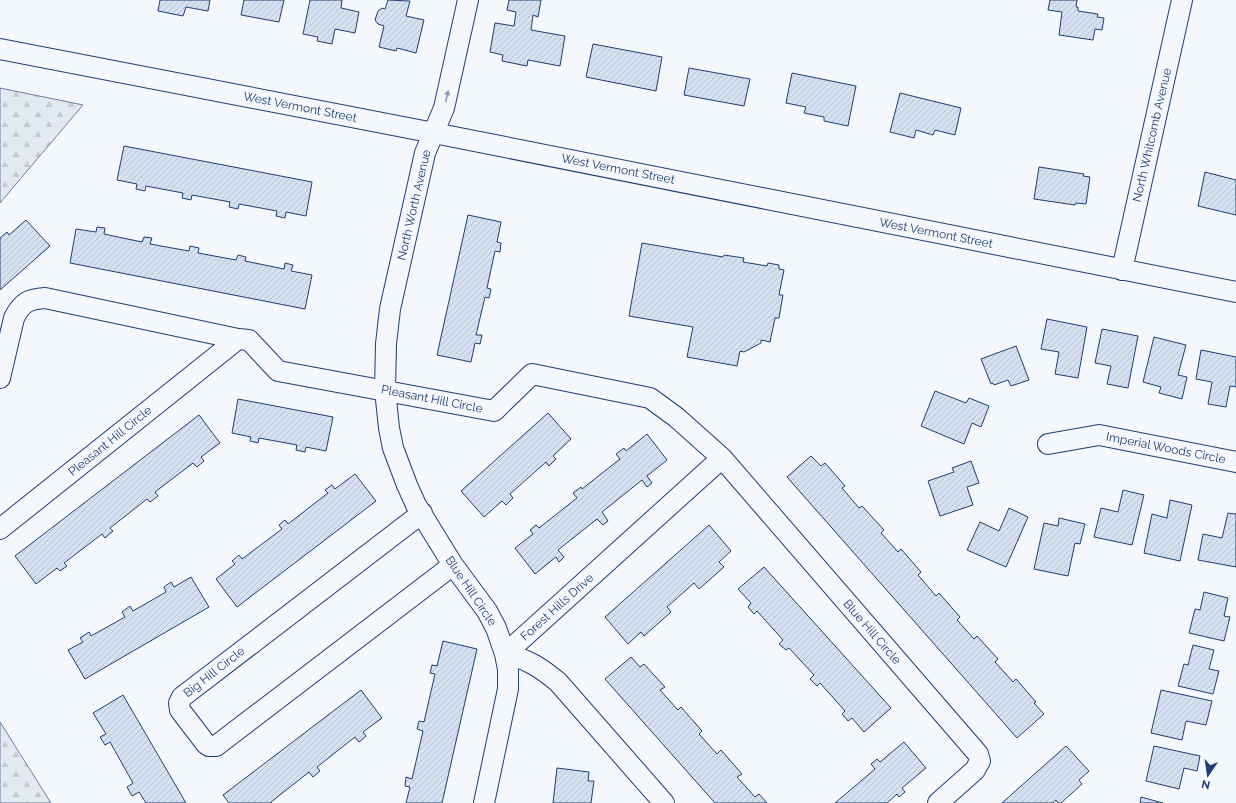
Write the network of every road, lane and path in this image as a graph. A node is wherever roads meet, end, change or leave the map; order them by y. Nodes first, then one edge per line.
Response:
1 (468, 0) edge
2 (1182, 0) edge
3 (0, 49) edge
4 (434, 133) junction
5 (1122, 270) junction
6 (1236, 292) edge
7 (238, 339) junction
8 (0, 378) edge
9 (385, 390) junction
10 (1048, 444) dead end
11 (722, 458) junction
12 (1236, 462) edge
13 (422, 513) junction
14 (0, 529) edge
15 (453, 565) junction
16 (505, 654) junction
17 (484, 803) edge
18 (664, 803) edge
19 (938, 803) edge

4 -> 1 street, North Worth Avenue
2 - 5 street, North Whitcomb Avenue
3 - 4 street, West Vermont Street
4 - 5 street, West Vermont Street
4 - 9 street, North Worth Avenue
5 - 6 street, West Vermont Street
7 - 8 street, Pleasant Hill Circle
7 - 9 street, Pleasant Hill Circle
7 - 14 street, Pleasant Hill Circle
9 - 11 street, Pleasant Hill Circle
9 - 13 street, Blue Hill Circle
10 - 12 street, Imperial Woods Circle
11 - 16 street, Forest Hills Drive
11 - 19 street, Blue Hill Circle
13 - 15 street, Blue Hill Circle
13 - 15 street, Big Hill Circle
15 - 16 street, Blue Hill Circle
16 - 17 street
16 - 18 street

